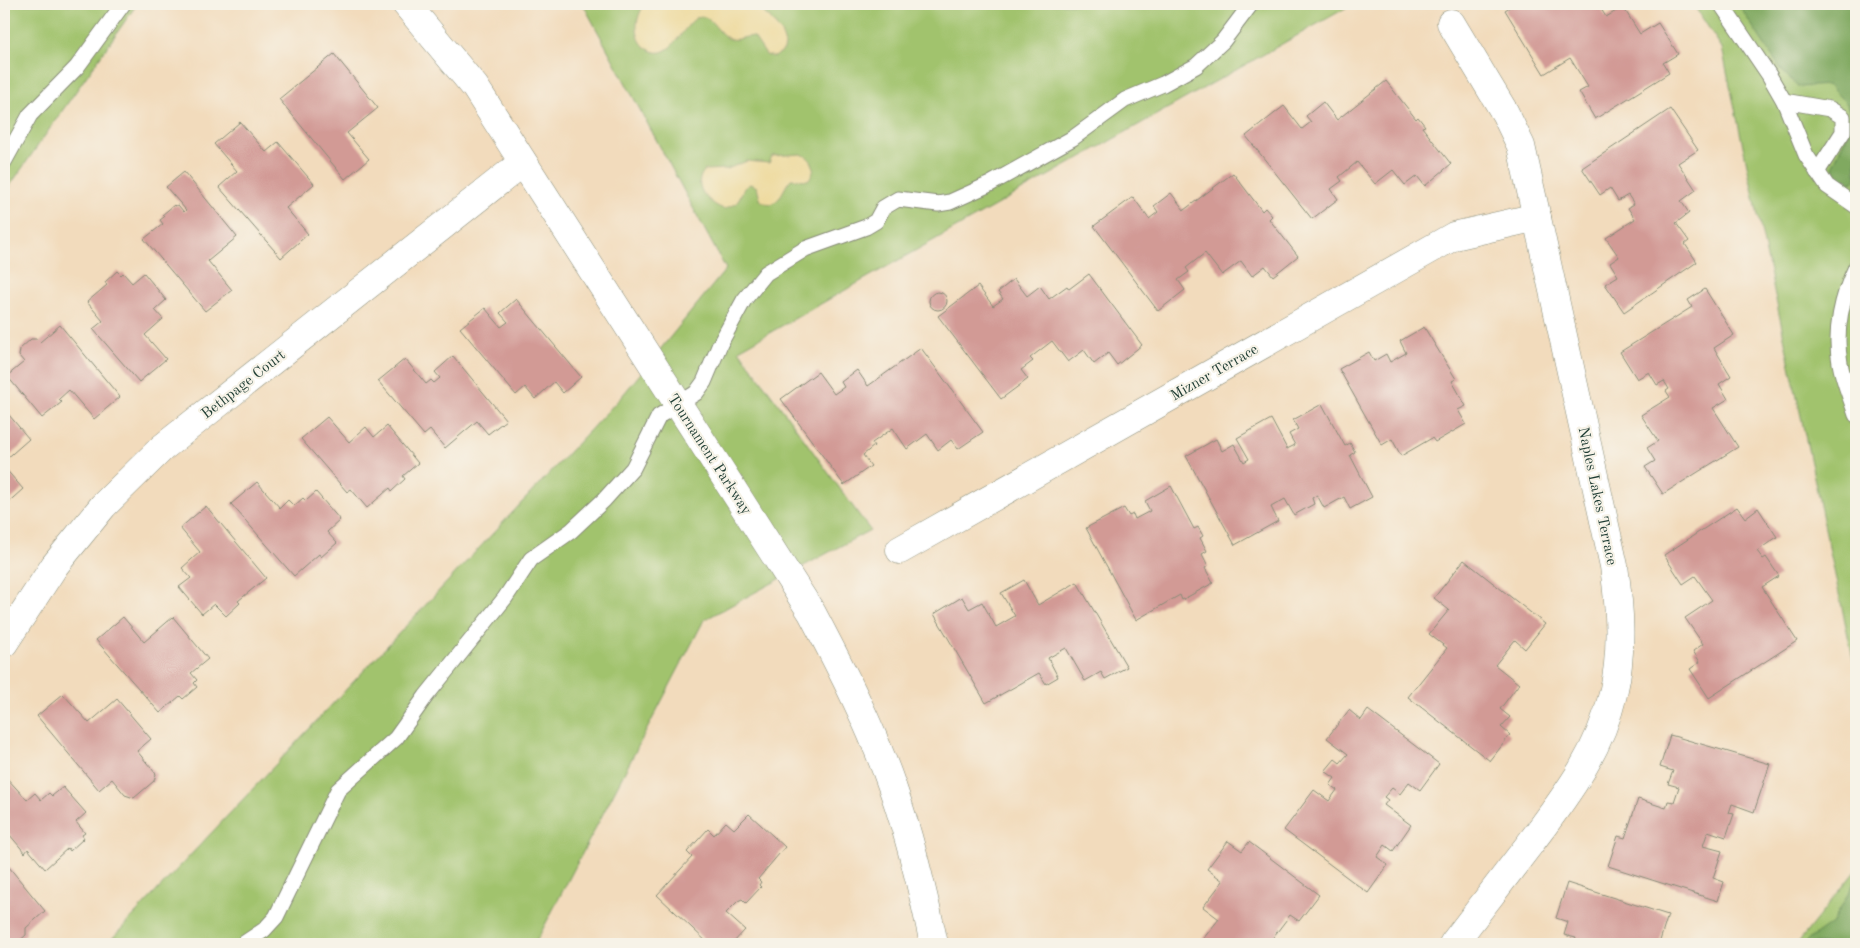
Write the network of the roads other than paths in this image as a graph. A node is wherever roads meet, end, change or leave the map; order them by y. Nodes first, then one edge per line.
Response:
1 (123, 4) edge
2 (406, 4) edge
3 (1252, 4) edge
4 (1721, 4) edge
5 (1451, 23) dead end
6 (1784, 101) junction
7 (4, 162) edge
8 (522, 163) junction
9 (1817, 172) junction
10 (1856, 206) edge
11 (1538, 217) junction
12 (1856, 267) edge
13 (678, 404) junction
14 (1856, 416) edge
15 (900, 550) dead end
16 (4, 643) edge
17 (243, 944) edge
18 (934, 944) edge
19 (1453, 944) edge

1 - 7 lane
2 - 8 street, Tournament Parkway
3 - 13 lane
4 - 6 lane
5 - 11 street, Naples Lakes Terrace
6 - 9 lane
6 - 9 lane
8 - 13 street, Tournament Parkway
8 - 16 street, Bethpage Court
9 - 10 lane
11 - 15 street, Mizner Terrace
11 - 19 street, Naples Lakes Terrace
12 - 14 lane
13 - 17 lane
13 - 18 street, Tournament Parkway

